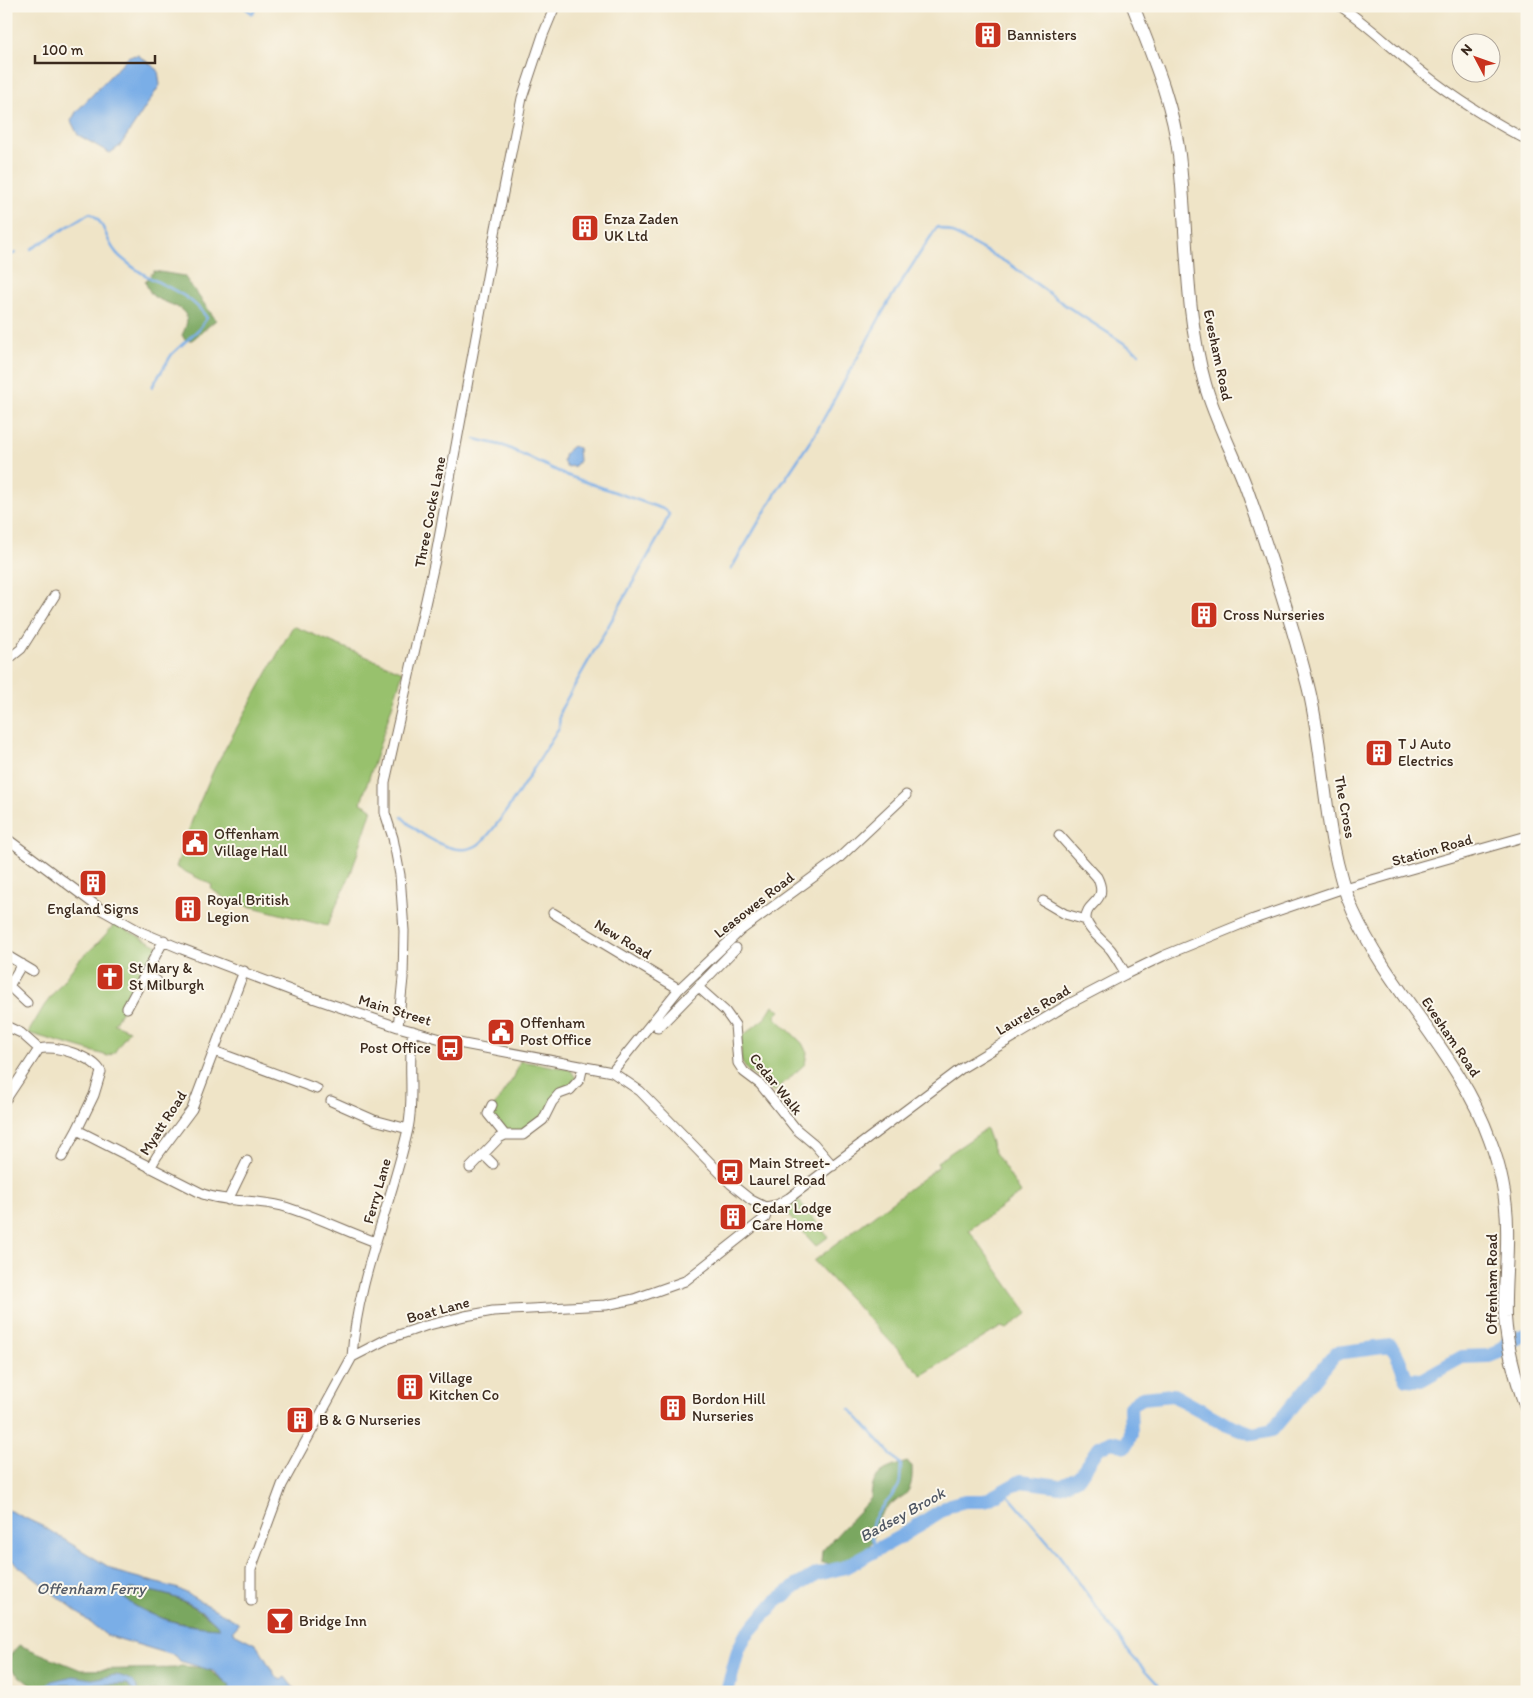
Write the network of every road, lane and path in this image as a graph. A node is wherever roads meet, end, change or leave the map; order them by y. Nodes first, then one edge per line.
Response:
1 (555, 6) edge
2 (1133, 6) edge
3 (1340, 6) edge
4 (1527, 140) edge
5 (55, 595) dead end
6 (6, 661) edge
7 (1315, 732) joint
8 (906, 795) dead end
9 (1059, 835) dead end
10 (1527, 836) edge
11 (6, 838) edge
12 (1344, 888) junction
13 (1043, 901) dead end
14 (553, 913) dead end
15 (1086, 920) junction
16 (164, 940) junction
17 (736, 948) dead end
18 (6, 955) edge
19 (22, 964) junction
20 (33, 971) dead end
21 (244, 971) junction
22 (145, 974) junction
23 (1126, 974) junction
24 (157, 980) dead end
25 (698, 987) junction
26 (679, 989) junction
27 (27, 1003) dead end
28 (127, 1008) dead end
29 (6, 1026) edge
30 (398, 1027) junction
31 (658, 1028) dead end
32 (413, 1031) junction
33 (39, 1049) junction
34 (214, 1051) junction
35 (583, 1066) junction
36 (612, 1072) junction
37 (318, 1089) dead end
38 (6, 1099) edge
39 (331, 1101) dead end
40 (492, 1105) dead end
41 (408, 1129) junction
42 (77, 1130) junction
43 (506, 1135) junction
44 (483, 1154) junction
45 (62, 1157) dead end
46 (248, 1161) dead end
47 (493, 1164) dead end
48 (833, 1166) junction
49 (150, 1168) junction
50 (470, 1168) dead end
51 (228, 1200) junction
52 (765, 1207) junction
53 (1507, 1215) joint
54 (376, 1242) junction
55 (352, 1358) junction
56 (1527, 1410) edge
57 (251, 1601) dead end

1 - 30 street, Three Cocks Lane
2 - 7 main road, Evesham Road
3 - 4 street
5 - 6 street
7 - 12 main road, The Cross
8 - 26 street, Leasowes Road
9 - 15 street
10 - 12 street, Station Road
11 - 16 street, Main Street
12 - 23 street, Laurels Road
12 - 53 main road, Evesham Road
13 - 15 street
14 - 26 street, New Road
15 - 23 street
16 - 21 street, Main Street
16 - 22 street
17 - 25 street
18 - 19 street
19 - 20 street
19 - 27 street
21 - 30 street, Main Street
21 - 34 street, Myatt Road
22 - 24 street
22 - 28 street
23 - 48 street, Laurels Road
25 - 31 street
25 - 48 street, Cedar Walk
26 - 36 street, Leasowes Road
29 - 33 street
30 - 32 street, Main Street
32 - 35 street, Main Street
32 - 41 street, Ferry Lane
33 - 38 street
33 - 42 street
34 - 37 street
34 - 49 street, Myatt Road
35 - 36 street, Main Street
35 - 43 street
36 - 52 street, Main Street
39 - 41 street
40 - 43 street
41 - 54 street, Ferry Lane
42 - 45 street
42 - 49 street, Myatt Road
43 - 44 street
44 - 47 street
44 - 50 street
46 - 51 street
48 - 52 street, Laurels Road
49 - 51 street, Myatt Road
51 - 54 street, Myatt Road
52 - 55 street, Boat Lane
53 - 56 main road, Offenham Road
54 - 55 street, Ferry Lane
55 - 57 street

